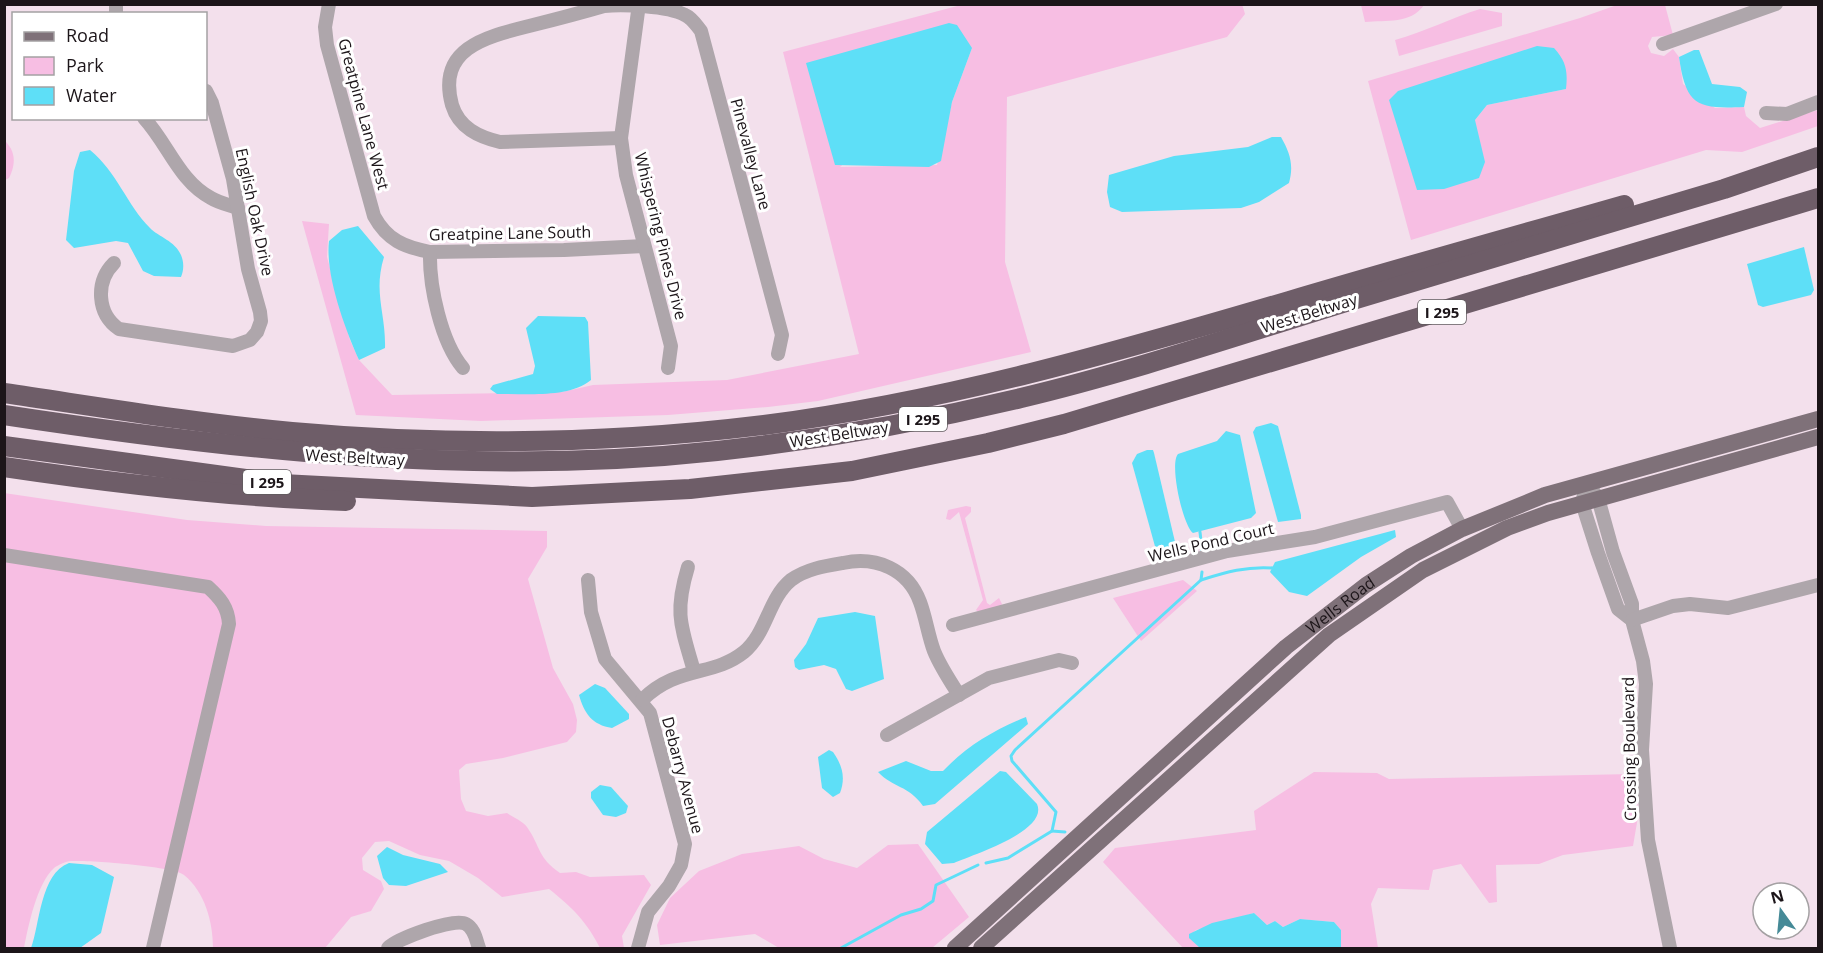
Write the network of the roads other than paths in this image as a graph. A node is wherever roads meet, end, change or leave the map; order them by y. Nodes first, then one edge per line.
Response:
1 (329, 4) edge
2 (1776, 4) edge
3 (639, 6) edge
4 (1663, 44) dead end
5 (207, 93) edge
6 (1818, 102) edge
7 (1766, 113) dead end
8 (146, 120) edge
9 (621, 138) junction
10 (1814, 158) edge
11 (1818, 198) edge
12 (238, 208) junction
13 (382, 230) joint
14 (644, 246) junction
15 (430, 252) junction
16 (114, 263) dead end
17 (778, 354) dead end
18 (463, 368) dead end
19 (668, 368) dead end
20 (4, 393) edge
21 (4, 416) edge
22 (1818, 418) edge
23 (1818, 437) edge
24 (4, 446) edge
25 (4, 467) edge
26 (1587, 483) junction
27 (532, 497) junction
28 (1590, 501) junction
29 (1462, 529) junction
30 (4, 555) edge
31 (688, 567) dead end
32 (588, 580) dead end
33 (1818, 585) edge
34 (1632, 620) junction
35 (953, 626) dead end
36 (1072, 663) dead end
37 (694, 670) junction
38 (959, 695) junction
39 (1228, 699) junction
40 (642, 700) junction
41 (887, 735) dead end
42 (1187, 762) junction
43 (153, 948) edge
44 (388, 948) edge
45 (479, 948) edge
46 (638, 948) edge
47 (955, 948) edge
48 (981, 948) edge
49 (1670, 948) edge

1 - 13 street, Greatpine Lane West
2 - 4 street
3 - 9 street, Whispering Pines Drive
3 - 9 street, Pinevalley Lane
3 - 17 street, Pinevalley Lane
5 - 12 street, English Oak Drive
6 - 7 street
8 - 12 street
9 - 14 street, Whispering Pines Drive
10 - 20 highway
10 - 21 highway, West Beltway / I 295
11 - 27 highway, West Beltway / I 295
12 - 16 street, English Oak Drive
13 - 15 street, Greatpine Lane South
14 - 15 street, Greatpine Lane South
14 - 19 street, Whispering Pines Drive
15 - 18 street
22 - 26 main road, Wells Road
23 - 28 main road, Wells Road
24 - 27 highway, West Beltway / I 295
25 - 27 highway
26 - 28 street, Crossing Boulevard
26 - 29 main road, Wells Road
28 - 34 street, Crossing Boulevard
28 - 42 main road, Wells Road
29 - 35 street, Wells Pond Court
29 - 39 main road, Wells Road
30 - 43 street
31 - 37 street
32 - 40 street, Debarry Avenue
33 - 34 street
34 - 49 street, Crossing Boulevard
36 - 38 street
37 - 38 street
37 - 40 street
38 - 41 street
39 - 42 main road
39 - 47 main road, Wells Road
40 - 46 street, Debarry Avenue
42 - 48 main road, Wells Road
44 - 45 street

